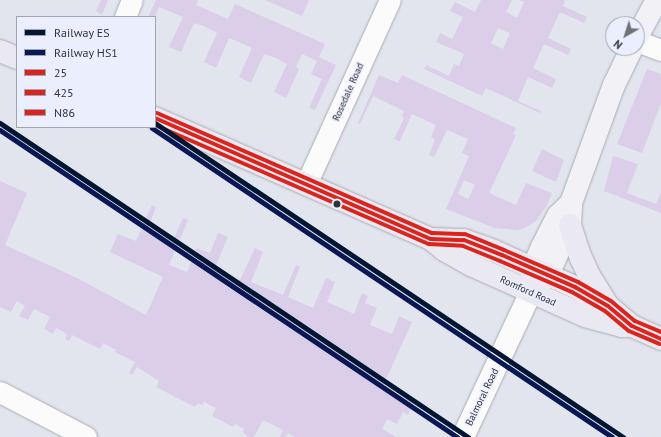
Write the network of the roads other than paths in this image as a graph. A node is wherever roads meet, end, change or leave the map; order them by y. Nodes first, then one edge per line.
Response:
1 (132, 0) edge
2 (390, 0) edge
3 (656, 0) edge
4 (125, 16) edge
5 (645, 21) edge
6 (645, 44) edge
7 (661, 50) edge
8 (0, 51) edge
9 (628, 56) edge
10 (16, 58) edge
11 (156, 118) edge
12 (306, 184) junction
13 (571, 203) junction
14 (570, 225) junction
15 (431, 239) junction
16 (540, 272) junction
17 (531, 292) junction
18 (608, 306) junction
19 (632, 326) junction
20 (661, 339) edge
21 (0, 392) edge
22 (86, 437) edge
23 (463, 437) edge

1 - 4 street
2 - 12 street, Rosedale Road
3 - 5 main road
6 - 7 street
8 - 10 main road
9 - 13 main road
11 - 12 main road, Romford Road
12 - 15 main road, Romford Road
13 - 14 main road
13 - 16 main road
14 - 16 main road
14 - 18 main road
15 - 16 main road, Romford Road
15 - 17 main road, Romford Road
16 - 17 main road
16 - 18 main road, Romford Road
17 - 19 main road, Romford Road
17 - 23 street, Balmoral Road
18 - 19 main road, Romford Road
19 - 20 main road, Romford Road
21 - 22 street

